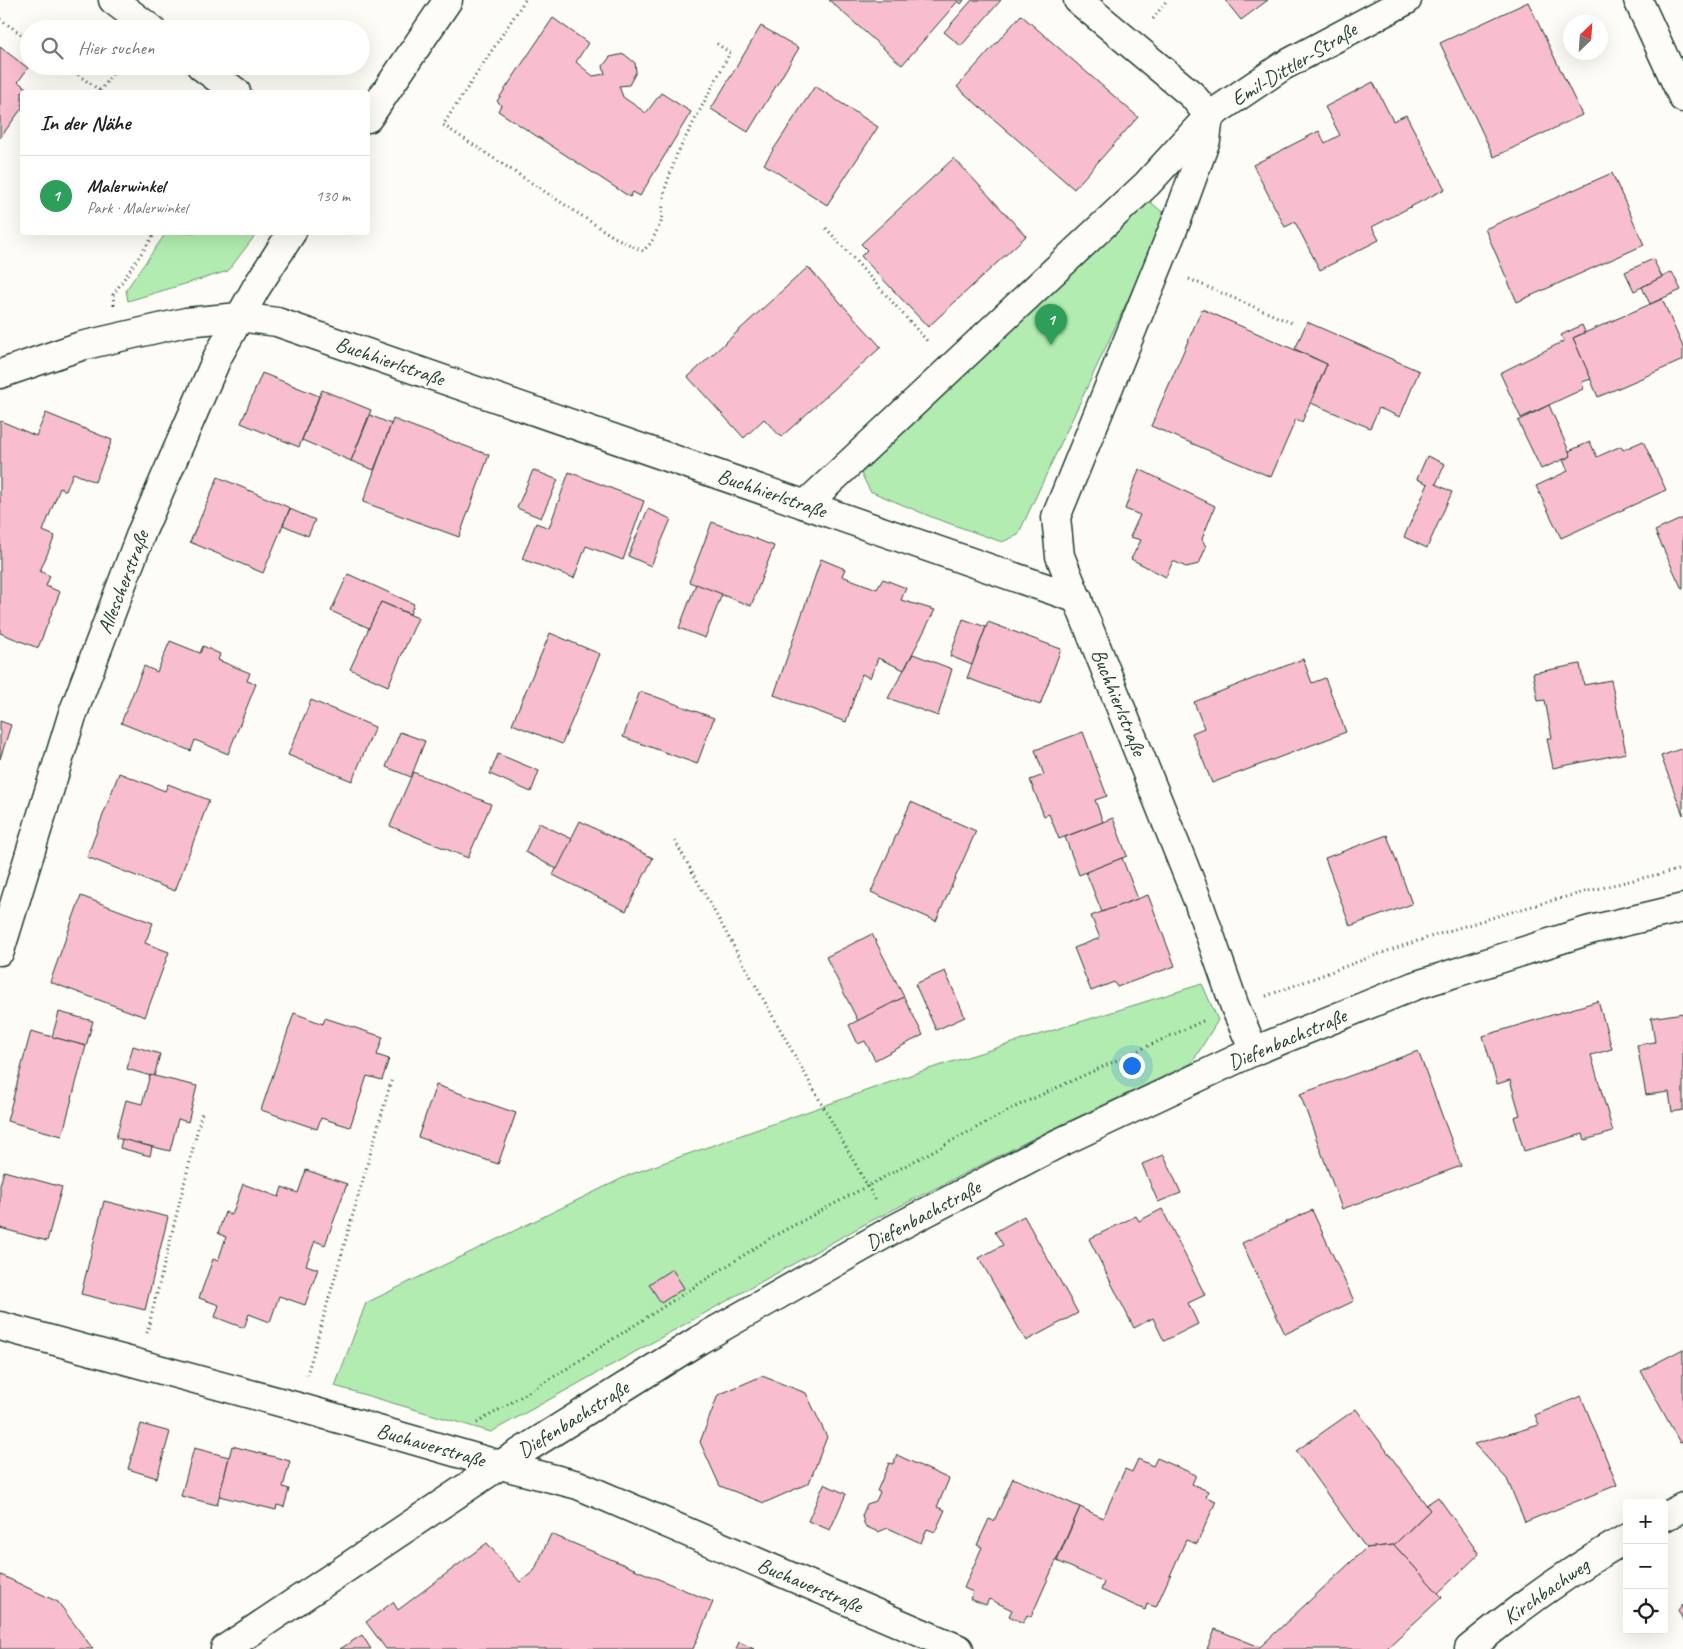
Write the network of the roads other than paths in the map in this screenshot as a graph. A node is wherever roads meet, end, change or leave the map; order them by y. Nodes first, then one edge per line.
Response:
1 (113, 0) edge
2 (448, 0) edge
3 (1078, 0) edge
4 (1407, 0) edge
5 (1638, 0) edge
6 (139, 20) edge
7 (213, 75) edge
8 (233, 90) edge
9 (1683, 98) edge
10 (370, 115) edge
11 (1208, 116) junction
12 (290, 235) edge
13 (239, 317) junction
14 (0, 374) edge
15 (805, 505) junction
16 (1078, 599) junction
17 (1683, 908) edge
18 (0, 952) edge
19 (1254, 1051) junction
20 (0, 1326) edge
21 (500, 1465) junction
22 (1683, 1506) edge
23 (1668, 1515) edge
24 (1623, 1540) edge
25 (225, 1649) edge
26 (959, 1649) edge
27 (1469, 1649) edge

1 - 6 street
2 - 10 street
3 - 11 street
4 - 11 street, Emil-Dittler-Straße
5 - 9 street
7 - 8 street
11 - 15 street, Emil-Dittler-Straße
11 - 16 street
12 - 13 street, Allescherstraße
13 - 14 street, Buchhierlstraße
13 - 15 street, Buchhierlstraße
13 - 18 street, Allescherstraße
15 - 16 street, Buchhierlstraße
16 - 19 street, Buchhierlstraße
17 - 19 street, Diefenbachstraße
19 - 21 street, Diefenbachstraße
20 - 21 street, Buchauerstraße
21 - 25 street, Diefenbachstraße
21 - 26 street, Buchauerstraße
22 - 23 street
24 - 27 street, Kirchbachweg

